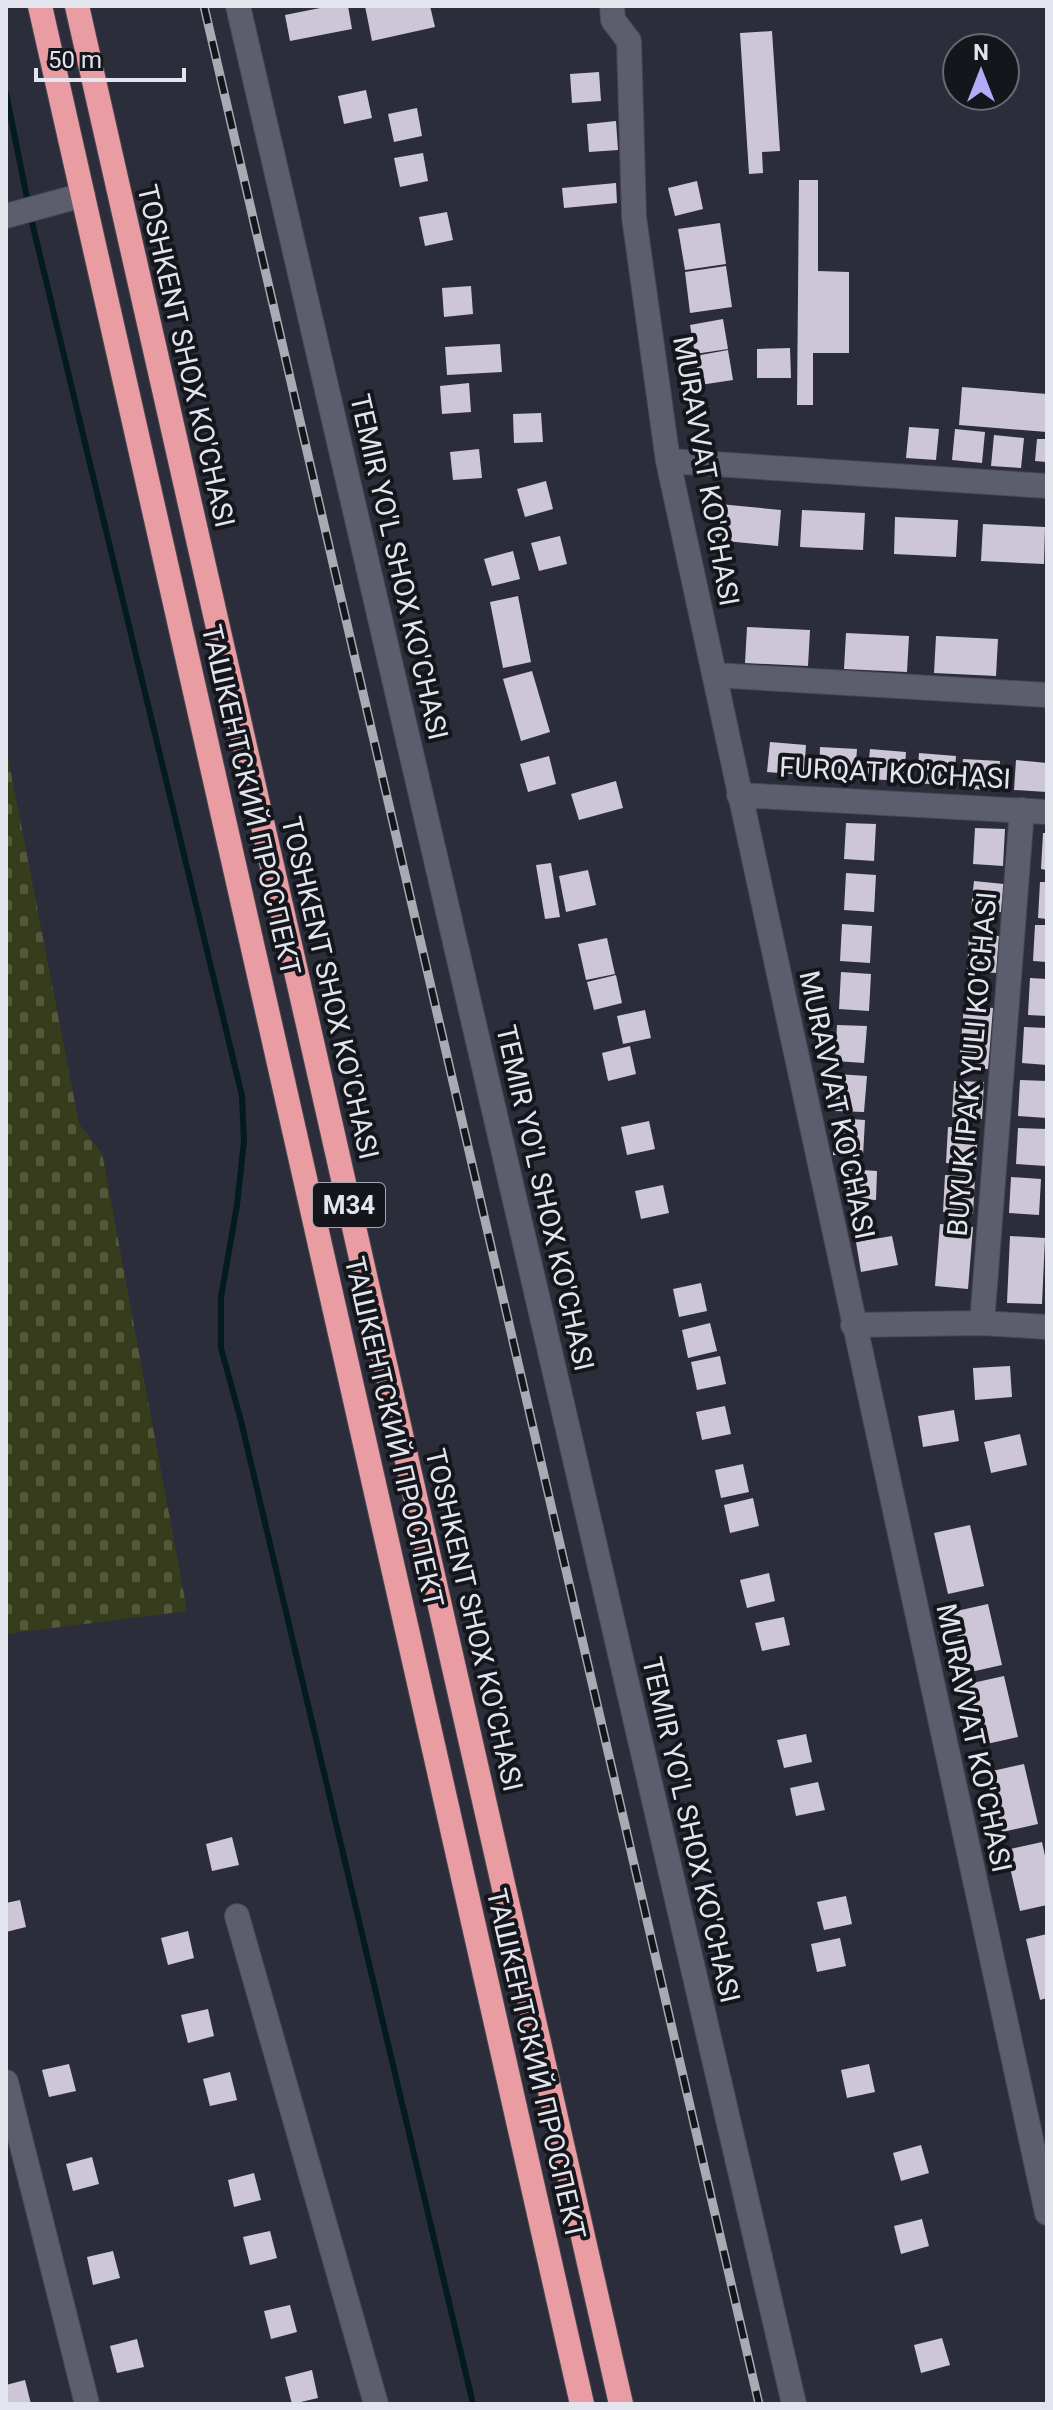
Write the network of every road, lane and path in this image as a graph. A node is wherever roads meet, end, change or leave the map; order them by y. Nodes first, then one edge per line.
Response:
1 (40, 6) edge
2 (77, 6) edge
3 (238, 6) edge
4 (612, 6) edge
5 (83, 195) junction
6 (7, 216) edge
7 (668, 461) junction
8 (1047, 486) edge
9 (714, 675) junction
10 (1047, 695) edge
11 (739, 795) junction
12 (1022, 810) junction
13 (1047, 812) edge
14 (982, 1323) junction
15 (853, 1325) junction
16 (1047, 1327) edge
17 (237, 1916) dead end
18 (6, 2082) edge
19 (1047, 2213) edge
20 (87, 2404) edge
21 (376, 2404) edge
22 (582, 2404) edge
23 (621, 2404) edge
24 (794, 2404) edge

1 - 5 highway, ТАШКЕНТСКИЙ ПРОСПЕКТ / M34
2 - 23 highway, TOSHKENT SHOX KO'CHASI / M34
3 - 24 street, TEMIR YO'L SHOX KO'CHASI
4 - 7 street, MURAVVAT KO'CHASI
5 - 6 street
5 - 22 highway, ТАШКЕНТСКИЙ ПРОСПЕКТ / M34
7 - 8 street
7 - 9 street, MURAVVAT KO'CHASI
9 - 10 street
9 - 11 street, MURAVVAT KO'CHASI
11 - 12 street, FURQAT KO'CHASI
11 - 15 street, MURAVVAT KO'CHASI
12 - 13 street, FURQAT KO'CHASI
12 - 14 street, BUYUK IPAK YULI KO'CHASI
14 - 15 street
14 - 16 street
15 - 19 street, MURAVVAT KO'CHASI
17 - 21 street
18 - 20 street

